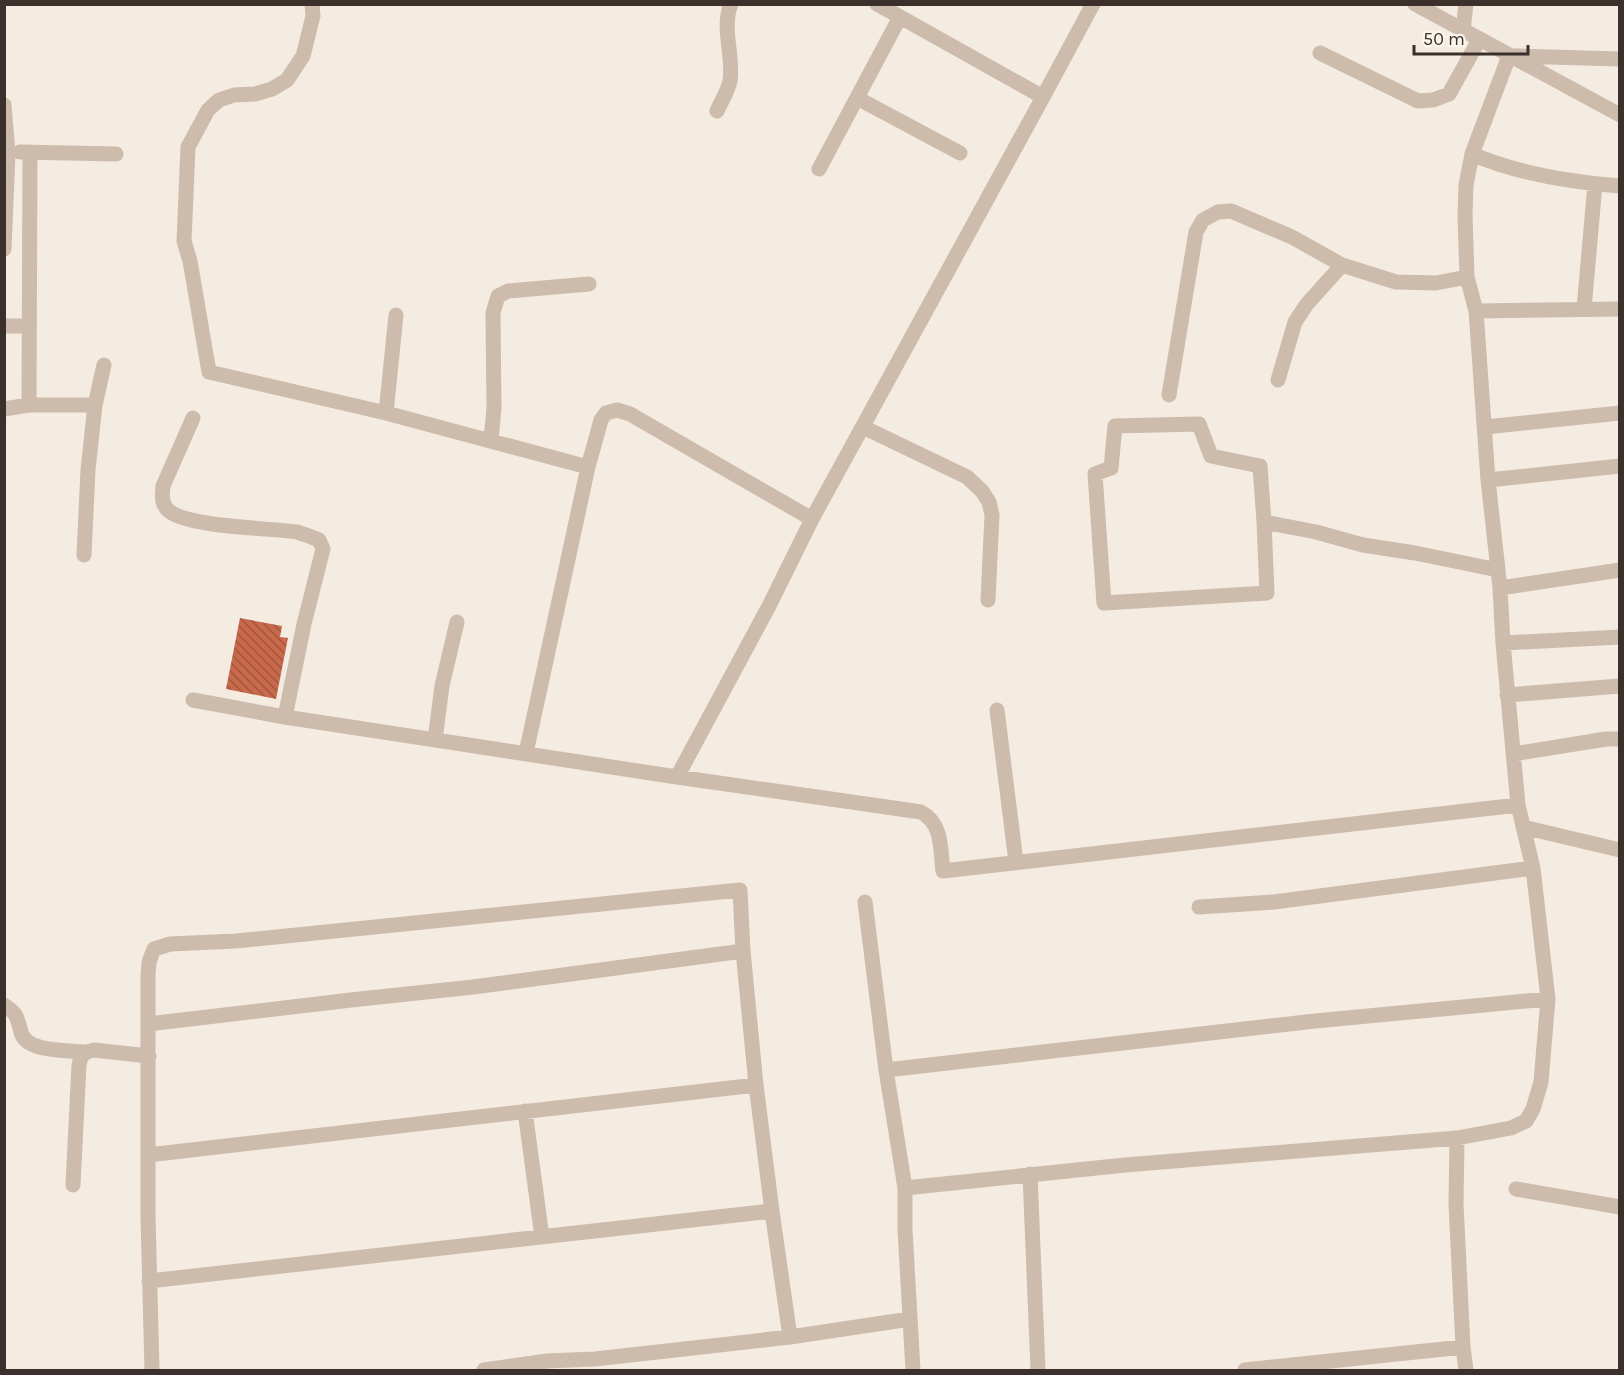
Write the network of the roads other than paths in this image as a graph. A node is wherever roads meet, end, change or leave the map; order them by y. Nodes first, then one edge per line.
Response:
1 (312, 4) edge
2 (731, 4) edge
3 (877, 4) edge
4 (1093, 4) edge
5 (1415, 4) edge
6 (1466, 4) edge
7 (900, 17) junction
8 (1463, 31) junction
9 (1479, 40) junction
10 (1320, 53) dead end
11 (1509, 56) junction
12 (1620, 59) edge
13 (1043, 97) junction
14 (856, 98) junction
15 (4, 105) edge
16 (717, 111) dead end
17 (1620, 115) edge
18 (30, 152) junction
19 (8, 153) junction
20 (960, 153) dead end
21 (116, 154) dead end
22 (1472, 154) junction
23 (819, 169) dead end
24 (1595, 184) junction
25 (1620, 186) edge
26 (4, 249) edge
27 (1342, 265) junction
28 (1467, 277) junction
29 (589, 284) dead end
30 (1584, 309) junction
31 (1620, 309) edge
32 (1476, 311) junction
33 (396, 315) dead end
34 (4, 326) edge
35 (28, 326) junction
36 (104, 365) dead end
37 (1278, 380) dead end
38 (1169, 395) dead end
39 (29, 405) junction
40 (94, 405) junction
41 (4, 409) edge
42 (386, 412) junction
43 (1620, 413) edge
44 (193, 418) dead end
45 (863, 427) junction
46 (1485, 427) junction
47 (491, 440) junction
48 (1620, 466) edge
49 (588, 467) junction
50 (1488, 480) junction
51 (812, 519) junction
52 (1264, 522) junction
53 (84, 555) dead end
54 (1498, 570) junction
55 (1620, 570) edge
56 (1500, 588) junction
57 (988, 600) dead end
58 (457, 622) dead end
59 (1620, 637) edge
60 (1503, 643) junction
61 (1620, 686) edge
62 (1508, 695) junction
63 (193, 700) dead end
64 (997, 710) dead end
65 (285, 717) junction
66 (1620, 739) edge
67 (435, 740) junction
68 (526, 753) junction
69 (1513, 754) junction
70 (677, 777) junction
71 (1518, 805) junction
72 (1523, 827) junction
73 (1620, 850) edge
74 (1016, 862) junction
75 (1533, 868) junction
76 (865, 902) dead end
77 (1199, 907) dead end
78 (743, 951) junction
79 (1548, 999) junction
80 (4, 1005) edge
81 (148, 1024) junction
82 (86, 1052) junction
83 (149, 1056) junction
84 (886, 1070) junction
85 (756, 1085) junction
86 (525, 1112) junction
87 (1457, 1138) junction
88 (148, 1155) junction
89 (1030, 1174) junction
90 (73, 1185) dead end
91 (905, 1188) junction
92 (1516, 1188) dead end
93 (1620, 1207) edge
94 (772, 1211) junction
95 (542, 1237) junction
96 (149, 1281) junction
97 (910, 1319) junction
98 (790, 1337) junction
99 (1462, 1347) junction
100 (596, 1365) edge
101 (152, 1371) edge
102 (484, 1371) edge
103 (913, 1371) edge
104 (1038, 1371) edge
105 (1245, 1371) edge
106 (1466, 1371) edge

1 - 42 street
2 - 16 street
3 - 7 street
4 - 13 street
5 - 8 street
6 - 8 street
7 - 13 street
7 - 14 street
8 - 9 street
9 - 10 street
9 - 11 street
11 - 12 street
11 - 17 street
11 - 22 street
13 - 45 street
14 - 20 street
14 - 23 street
15 - 19 street
18 - 19 street
18 - 21 street
18 - 35 street
19 - 26 street
22 - 24 street
22 - 28 street
24 - 25 street
24 - 30 street
27 - 28 street
27 - 37 street
27 - 38 street
28 - 32 street
29 - 47 street
30 - 31 street
30 - 32 street
32 - 46 street
33 - 42 street
34 - 35 street
35 - 39 street
36 - 40 street
39 - 40 street
39 - 41 street
40 - 53 street
42 - 47 street
43 - 46 street
44 - 65 street
45 - 51 street
45 - 57 street
46 - 50 street
47 - 49 street
48 - 50 street
49 - 51 street
49 - 68 street
50 - 54 street
51 - 70 street
52 - 52 street
52 - 54 street
54 - 56 street
55 - 56 street
56 - 60 street
58 - 67 street
59 - 60 street
60 - 62 street
61 - 62 street
62 - 69 street
63 - 65 street
64 - 74 street
65 - 67 street
66 - 69 street
67 - 68 street
68 - 70 street
69 - 71 street
70 - 74 street
71 - 72 street
71 - 74 street
72 - 73 street
72 - 75 street
75 - 77 street
75 - 79 street
76 - 84 street
78 - 81 street
78 - 81 street
78 - 85 street
79 - 84 street
79 - 87 street
80 - 82 street
81 - 83 street
82 - 83 street
82 - 90 street
83 - 88 street
84 - 91 street
85 - 86 street
85 - 94 street
86 - 88 street
86 - 95 street
87 - 89 street
87 - 99 street
88 - 96 street
89 - 91 street
89 - 104 street
91 - 97 street
92 - 93 street
94 - 95 street
94 - 98 street
95 - 96 street
96 - 101 street
97 - 98 street
97 - 103 street
98 - 100 street
99 - 105 street
99 - 106 street
100 - 102 street

